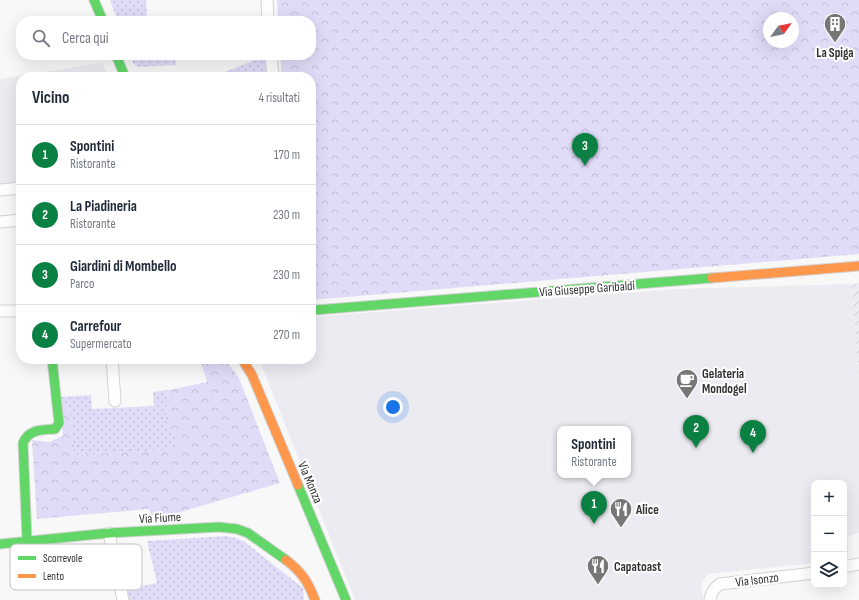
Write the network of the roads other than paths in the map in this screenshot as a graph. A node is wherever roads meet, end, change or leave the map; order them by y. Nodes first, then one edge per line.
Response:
1 (94, 0) edge
2 (102, 0) edge
3 (267, 0) edge
4 (101, 16) edge
5 (105, 16) edge
6 (268, 16) edge
7 (118, 60) edge
8 (271, 60) edge
9 (123, 72) edge
10 (273, 72) edge
11 (16, 188) edge
12 (0, 190) edge
13 (16, 220) edge
14 (0, 222) edge
15 (859, 266) edge
16 (316, 310) edge
17 (0, 311) edge
18 (16, 311) edge
19 (52, 364) edge
20 (112, 364) edge
21 (245, 364) edge
22 (251, 364) edge
23 (252, 375) junction
24 (115, 401) dead end
25 (109, 533) junction
26 (27, 540) junction
27 (0, 544) edge
28 (111, 544) edge
29 (859, 564) edge
30 (847, 566) edge
31 (811, 573) edge
32 (121, 590) edge
33 (123, 600) edge
34 (315, 600) edge
35 (346, 600) edge
36 (710, 600) edge

1 - 4 street
2 - 5 street
3 - 6 street
7 - 9 street
8 - 10 street
11 - 12 street
13 - 14 street
15 - 16 street, Via Giuseppe Garibaldi
17 - 18 street
19 - 26 street
20 - 24 street
21 - 23 street, Via Monza
22 - 23 street, Via Monza
23 - 35 street, Via Monza
25 - 26 street, Via Fiume
25 - 28 street
25 - 34 street, Via Fiume
26 - 27 street, Via Fiume
29 - 30 street
31 - 36 street, Via Isonzo
32 - 33 street

